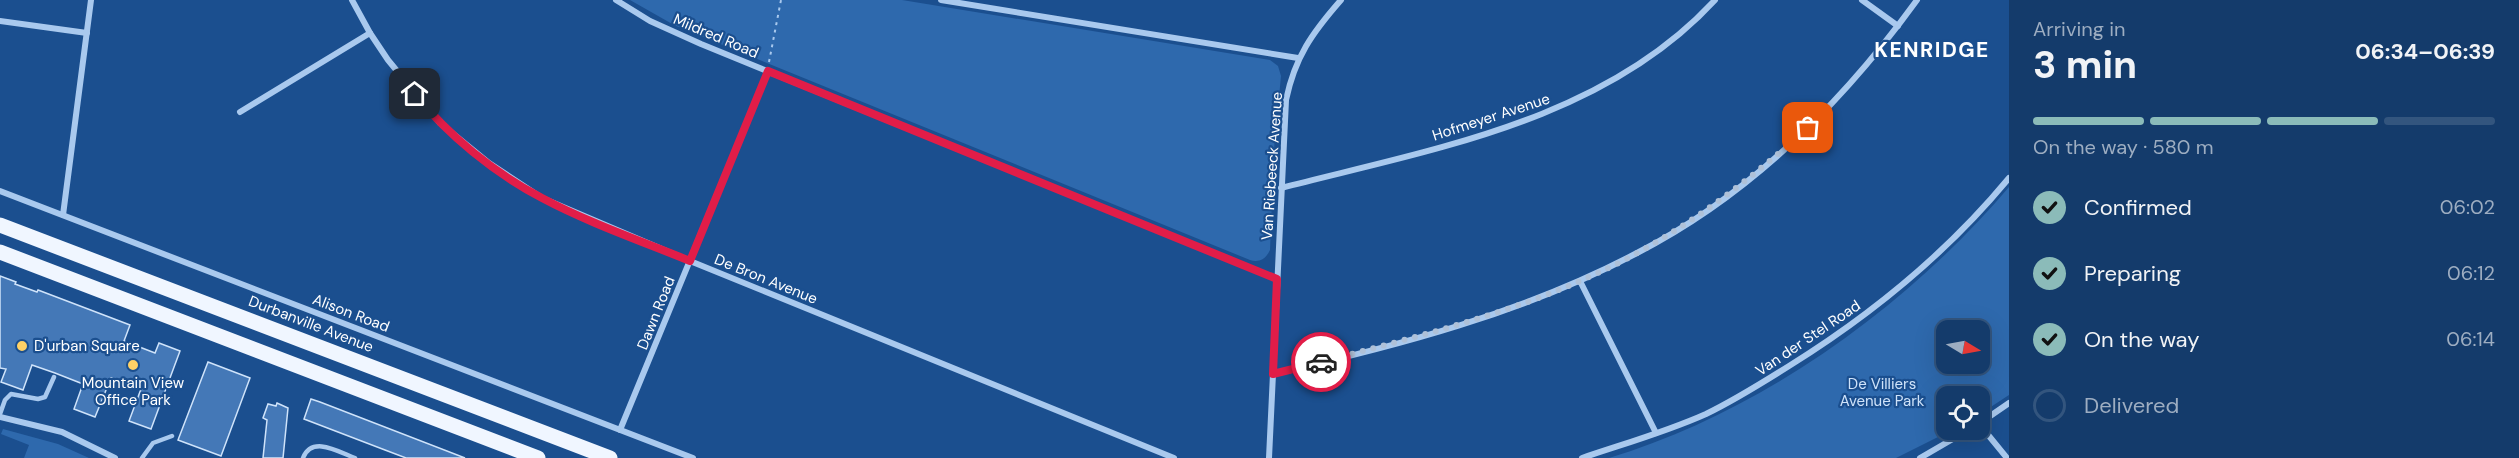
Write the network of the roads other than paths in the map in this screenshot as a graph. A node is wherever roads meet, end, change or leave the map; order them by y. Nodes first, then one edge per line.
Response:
1 (91, 0) edge
2 (352, 0) edge
3 (616, 0) edge
4 (940, 0) edge
5 (1341, 0) edge
6 (1715, 0) edge
7 (1862, 0) edge
8 (1917, 0) edge
9 (0, 21) edge
10 (1898, 26) junction
11 (87, 33) junction
12 (370, 33) junction
13 (1298, 58) junction
14 (768, 71) junction
15 (240, 112) dead end
16 (2009, 178) edge
17 (1281, 188) junction
18 (0, 191) edge
19 (63, 215) junction
20 (0, 225) edge
21 (0, 252) edge
22 (690, 261) junction
23 (1277, 279) junction
24 (1580, 280) junction
25 (1273, 374) junction
26 (54, 377) dead end
27 (2009, 403) edge
28 (0, 416) edge
29 (1990, 417) edge
30 (620, 430) junction
31 (1656, 433) junction
32 (172, 436) dead end
33 (1990, 437) edge
34 (1951, 440) edge
35 (115, 458) edge
36 (142, 458) edge
37 (303, 458) edge
38 (356, 458) edge
39 (538, 458) edge
40 (610, 458) edge
41 (693, 458) edge
42 (1173, 458) edge
43 (1269, 458) edge
44 (1582, 458) edge
45 (1920, 458) edge
46 (2007, 458) edge

1 - 11 street
2 - 12 street, De Bron Avenue
3 - 14 street, Mildred Road
4 - 13 street
5 - 13 street, Van Riebeeck Avenue
6 - 17 street, Hofmeyer Avenue
7 - 10 street
8 - 10 street
9 - 11 street
10 - 24 street
11 - 19 street
12 - 15 street
12 - 22 street, De Bron Avenue
13 - 17 street, Van Riebeeck Avenue
14 - 22 street, Dawn Road
14 - 23 street, Mildred Road
16 - 31 street, Van der Stel Road
17 - 23 street, Van Riebeeck Avenue
18 - 19 street, Alison Road
19 - 30 street, Alison Road
20 - 40 main road, Durbanville Avenue
21 - 39 main road
22 - 30 street, Dawn Road
22 - 42 street, De Bron Avenue
23 - 25 street, Van Riebeeck Avenue
24 - 25 street
24 - 31 street
25 - 43 street, Van Riebeeck Avenue
26 - 28 lane
27 - 29 street
28 - 35 street
30 - 41 street, Alison Road
31 - 44 street, Van der Stel Road
32 - 36 lane
33 - 46 street
34 - 45 street
37 - 38 lane

